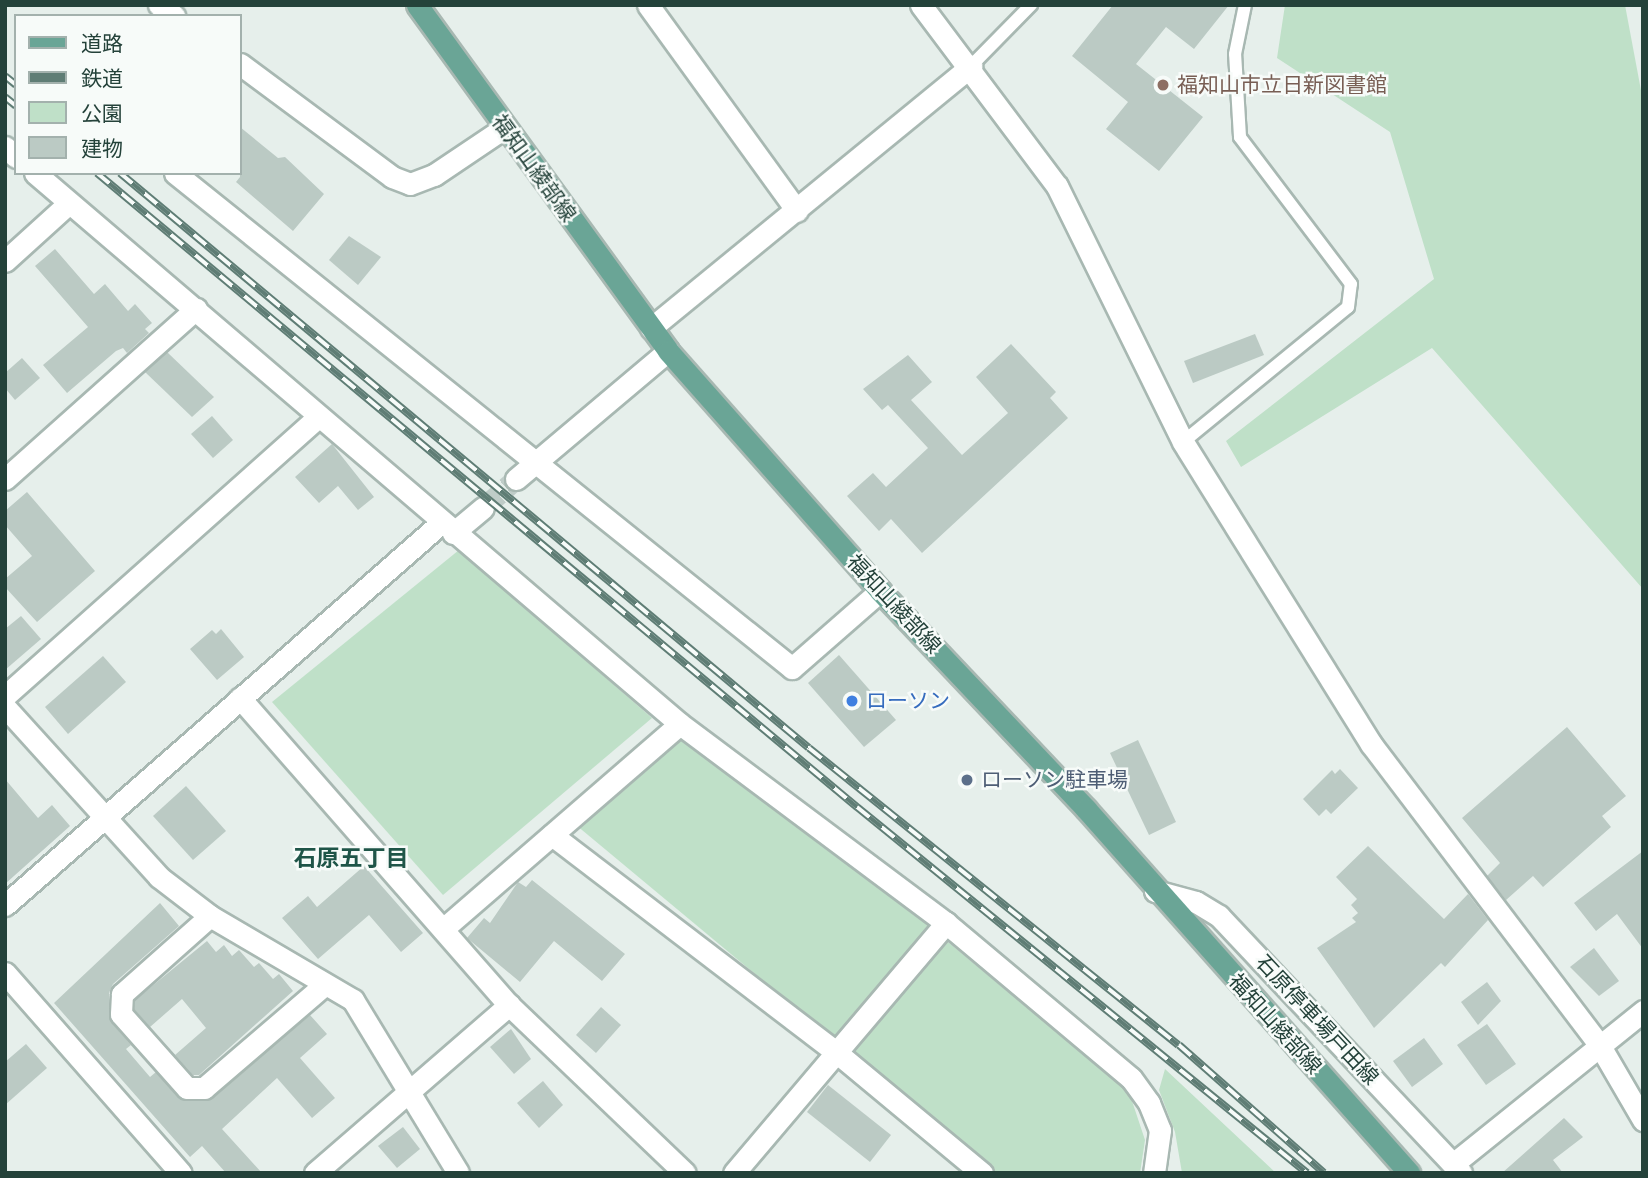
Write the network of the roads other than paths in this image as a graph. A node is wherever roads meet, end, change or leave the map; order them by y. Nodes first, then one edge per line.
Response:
1 (417, 5) edge
2 (648, 5) edge
3 (921, 5) edge
4 (1031, 5) edge
5 (1245, 5) edge
6 (242, 65) edge
7 (971, 66) junction
8 (504, 128) junction
9 (37, 175) edge
10 (177, 175) edge
11 (69, 203) junction
12 (797, 211) junction
13 (5, 261) edge
14 (196, 309) junction
15 (651, 328) junction
16 (668, 351) junction
17 (317, 417) junction
18 (1183, 442) junction
19 (534, 462) junction
20 (5, 479) edge
21 (516, 479) tunnel mouth
22 (483, 508) tunnel mouth
23 (448, 527) junction
24 (880, 591) junction
25 (5, 696) edge
26 (240, 698) junction
27 (5, 707) edge
28 (680, 724) junction
29 (103, 819) junction
30 (552, 835) junction
31 (1155, 891) junction
32 (5, 905) edge
33 (210, 916) junction
34 (946, 923) junction
35 (443, 929) junction
36 (5, 973) edge
37 (323, 986) junction
38 (509, 1005) junction
39 (1643, 1011) edge
40 (1600, 1046) junction
41 (836, 1052) junction
42 (407, 1093) junction
43 (1643, 1120) edge
44 (1452, 1170) edge
45 (181, 1173) edge
46 (315, 1173) edge
47 (458, 1173) edge
48 (685, 1173) edge
49 (734, 1173) edge
50 (982, 1173) edge
51 (1154, 1173) edge
52 (1409, 1173) edge

1 - 8 main road, 福知山綾部線
2 - 12 street
3 - 7 street
4 - 7 lane
5 - 18 lane
6 - 8 street
7 - 12 street
7 - 18 street
8 - 15 main road, 福知山綾部線
9 - 11 street
10 - 19 street
11 - 13 street
11 - 14 street
12 - 15 street
14 - 17 street
14 - 20 street
15 - 16 main road, 福知山綾部線
16 - 19 street
16 - 24 main road, 福知山綾部線
17 - 23 street
17 - 25 street
18 - 40 street
19 - 21 street
19 - 24 street
22 - 23 street
23 - 26 street
23 - 28 street
24 - 31 main road, 福知山綾部線
26 - 29 street
26 - 35 street
27 - 29 street
28 - 30 street
28 - 34 street
29 - 32 street
29 - 33 street
30 - 35 street
30 - 41 street
31 - 44 street, 石原停車場戸田線
31 - 52 main road, 福知山綾部線
33 - 37 street
33 - 37 street
34 - 41 street
34 - 51 street
35 - 38 street
36 - 45 street
37 - 42 street
38 - 42 street
38 - 48 street
39 - 40 street
40 - 43 street
40 - 44 street
41 - 49 street
41 - 50 street
42 - 46 street
42 - 47 street

